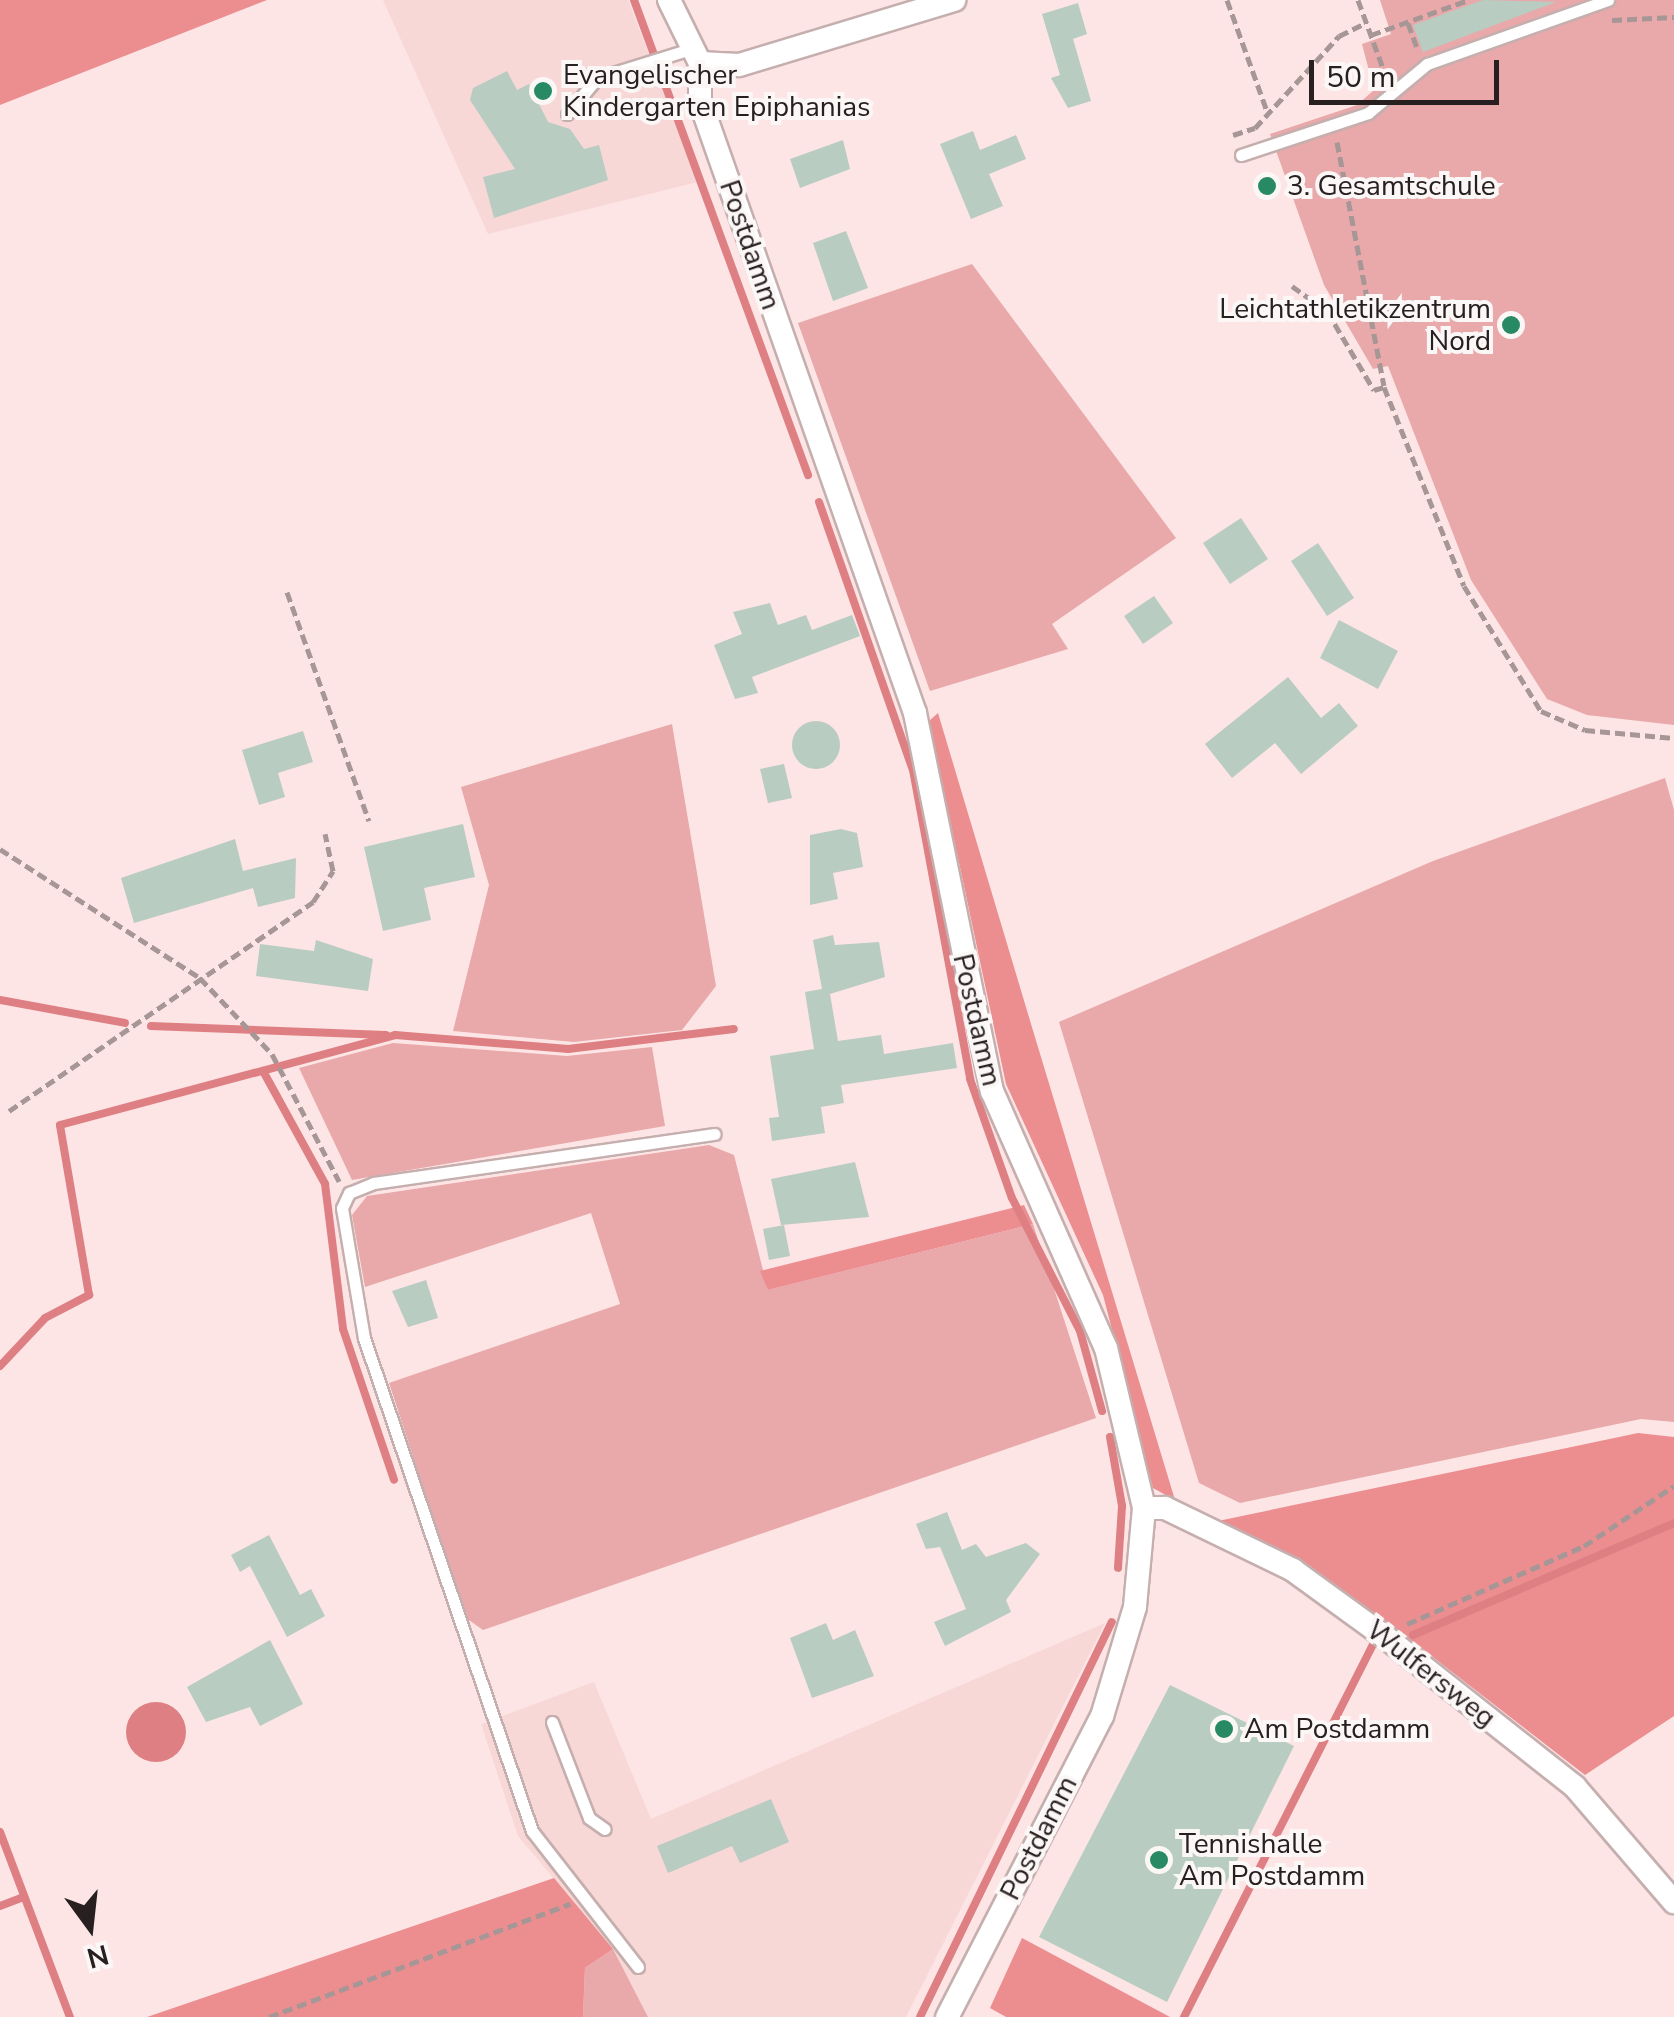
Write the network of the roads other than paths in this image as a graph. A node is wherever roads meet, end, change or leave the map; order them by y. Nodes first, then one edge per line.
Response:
1 (668, 0) edge
2 (954, 0) edge
3 (1608, 0) edge
4 (695, 56) junction
5 (567, 114) dead end
6 (1241, 155) dead end
7 (714, 1134) dead end
8 (1144, 1508) junction
9 (552, 1722) dead end
10 (605, 1829) dead end
11 (1674, 1902) edge
12 (638, 1967) dead end
13 (947, 2017) edge

1 - 4 street, Postdamm
2 - 4 street
3 - 6 lane
4 - 5 lane
4 - 8 street, Postdamm
7 - 12 lane
8 - 11 street, Wulfersweg
8 - 13 street, Postdamm
9 - 10 lane

